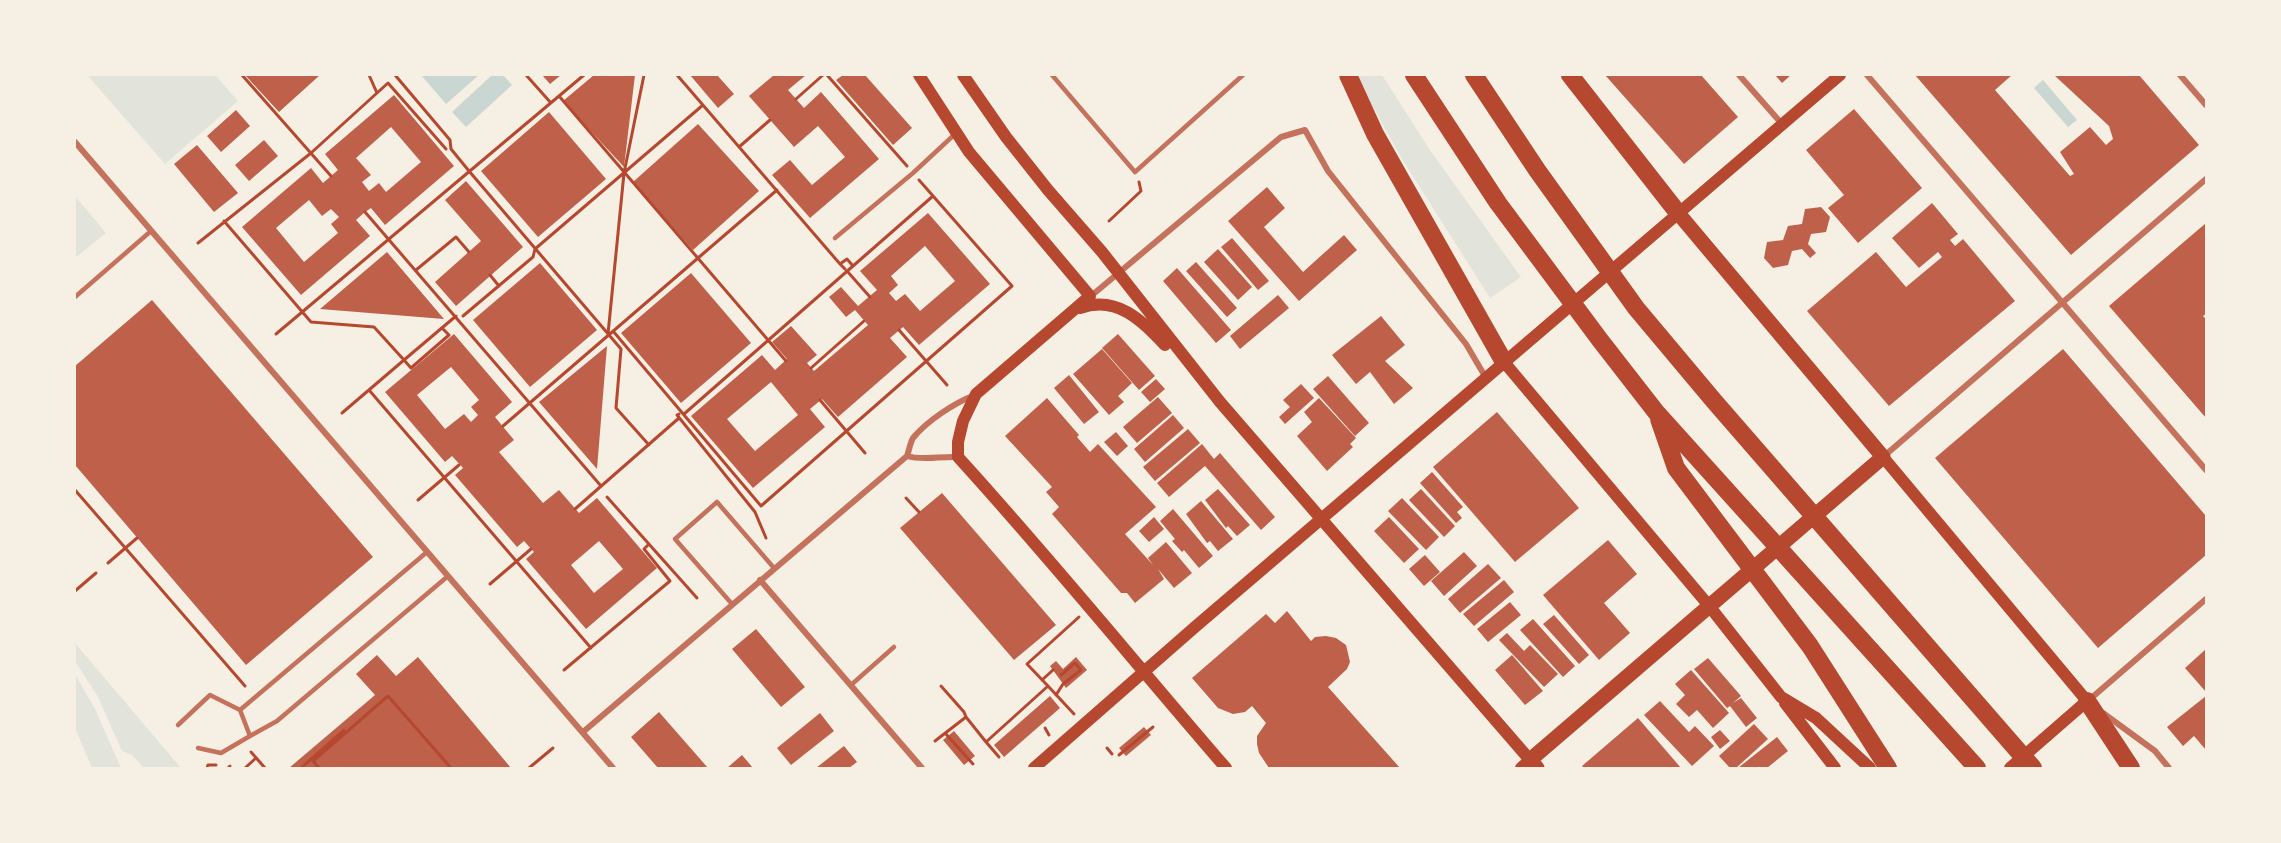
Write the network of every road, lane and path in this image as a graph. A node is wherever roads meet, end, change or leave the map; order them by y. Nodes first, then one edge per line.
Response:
1 (242, 75) edge
2 (369, 75) edge
3 (395, 75) edge
4 (526, 75) edge
5 (584, 75) edge
6 (644, 75) edge
7 (677, 75) edge
8 (823, 75) edge
9 (919, 75) edge
10 (963, 75) edge
11 (1052, 75) edge
12 (1243, 75) edge
13 (1348, 75) edge
14 (1414, 75) edge
15 (1474, 75) edge
16 (1570, 75) edge
17 (1739, 75) edge
18 (1840, 75) edge
19 (1867, 75) edge
20 (2181, 75) edge
21 (377, 93) junction
22 (559, 96) junction
23 (796, 99) dead end
24 (551, 103) junction
25 (703, 105) junction
26 (2206, 105) edge
27 (771, 120) dead end
28 (1782, 124) junction
29 (957, 132) junction
30 (75, 142) edge
31 (739, 147) junction
32 (446, 149) dead end
33 (311, 153) junction
34 (469, 171) junction
35 (1135, 171) junction
36 (624, 172) junction
37 (332, 176) dead end
38 (2206, 179) edge
39 (777, 190) junction
40 (933, 196) dead end
41 (365, 212) dead end
42 (1678, 213) junction
43 (224, 221) junction
44 (1109, 221) dead end
45 (810, 228) dead end
46 (151, 231) junction
47 (389, 238) junction
48 (835, 238) dead end
49 (198, 243) dead end
50 (535, 249) junction
51 (469, 252) dead end
52 (698, 258) junction
53 (847, 259) dead end
54 (840, 264) dead end
55 (853, 266) junction
56 (416, 270) junction
57 (846, 270) junction
58 (1117, 272) junction
59 (490, 276) dead end
60 (499, 286) junction
61 (1012, 286) dead end
62 (75, 297) edge
63 (870, 297) dead end
64 (1090, 297) junction
65 (2062, 303) junction
66 (1077, 310) junction
67 (302, 312) junction
68 (456, 316) junction
69 (463, 316) dead end
70 (864, 321) dead end
71 (442, 328) junction
72 (899, 330) dead end
73 (613, 331) junction
74 (276, 334) dead end
75 (608, 335) junction
76 (768, 340) junction
77 (404, 360) junction
78 (786, 361) dead end
79 (926, 361) junction
80 (1504, 362) junction
81 (811, 368) dead end
82 (1486, 378) junction
83 (947, 385) dead end
84 (369, 390) junction
85 (976, 394) junction
86 (820, 400) dead end
87 (1220, 402) junction
88 (530, 403) junction
89 (1656, 412) junction
90 (342, 413) dead end
91 (681, 415) junction
92 (503, 426) dead end
93 (846, 430) junction
94 (649, 445) junction
95 (865, 453) dead end
96 (907, 456) junction
97 (958, 457) junction
98 (1882, 458) junction
99 (722, 459) junction
100 (716, 464) junction
101 (459, 465) dead end
102 (2206, 470) edge
103 (445, 477) junction
104 (602, 486) junction
105 (75, 490) edge
106 (607, 497) dead end
107 (906, 498) dead end
108 (418, 500) dead end
109 (575, 509) dead end
110 (919, 512) dead end
111 (1323, 518) junction
112 (137, 538) dead end
113 (766, 538) dead end
114 (648, 545) junction
115 (126, 547) junction
116 (531, 549) dead end
117 (427, 552) junction
118 (517, 561) junction
119 (108, 563) dead end
120 (774, 568) junction
121 (96, 573) dead end
122 (448, 576) junction
123 (760, 580) junction
124 (490, 584) dead end
125 (75, 591) edge
126 (697, 598) dead end
127 (2206, 599) edge
128 (732, 604) junction
129 (1710, 607) junction
130 (1088, 609) junction
131 (894, 647) dead end
132 (591, 648) junction
133 (564, 670) dead end
134 (1053, 670) dead end
135 (1144, 672) junction
136 (1061, 675) dead end
137 (1042, 680) junction
138 (851, 685) junction
139 (245, 686) dead end
140 (941, 686) dead end
141 (1048, 686) junction
142 (1056, 695) junction
143 (1781, 697) junction
144 (2087, 701) junction
145 (240, 710) junction
146 (966, 717) junction
147 (178, 725) dead end
148 (1083, 725) junction
149 (1153, 727) dead end
150 (344, 730) dead end
151 (583, 732) junction
152 (945, 733) junction
153 (250, 736) junction
154 (935, 741) dead end
155 (986, 742) junction
156 (198, 748) dead end
157 (553, 748) dead end
158 (1107, 748) dead end
159 (251, 752) dead end
160 (1112, 754) dead end
161 (1119, 755) dead end
162 (256, 758) junction
163 (999, 758) dead end
164 (973, 764) dead end
165 (1530, 765) edge
166 (245, 768) edge
167 (265, 768) edge
168 (301, 768) edge
169 (319, 768) edge
170 (451, 768) edge
171 (529, 768) edge
172 (613, 768) edge
173 (922, 768) edge
174 (1034, 768) edge
175 (1226, 768) edge
176 (1835, 768) edge
177 (1870, 768) edge
178 (1888, 768) edge
179 (1977, 768) edge
180 (2010, 768) edge
181 (2032, 768) edge
182 (2131, 768) edge
183 (2169, 768) edge

1 - 33 path
2 - 21 path
3 - 34 path
4 - 24 path
5 - 22 path
6 - 36 path
7 - 25 path
8 - 23 path
9 - 29 main road
10 - 58 main road
11 - 35 lane
12 - 35 lane
13 - 80 highway
14 - 89 highway
15 - 181 highway
16 - 42 highway
17 - 28 street
18 - 28 main road
19 - 65 street
20 - 26 street
21 - 32 path
21 - 33 path
22 - 24 path
22 - 36 path
24 - 34 path
25 - 31 path
25 - 36 path
27 - 31 path
28 - 42 main road
29 - 48 lane
29 - 64 main road
30 - 46 street
31 - 39 path
33 - 37 path
33 - 43 path
34 - 47 path
34 - 50 path
35 - 44 path
36 - 50 path
36 - 52 path
36 - 75 path
38 - 65 street
39 - 45 path
39 - 52 path
40 - 55 path
41 - 47 path
42 - 80 main road
42 - 98 main road
43 - 49 path
43 - 67 path
46 - 62 lane
46 - 117 street
47 - 56 path
47 - 67 path
50 - 60 path
50 - 75 path
51 - 56 path
52 - 73 path
52 - 76 path
53 - 55 path
54 - 57 path
55 - 57 path
56 - 68 path
57 - 63 path
57 - 76 path
58 - 64 street
58 - 82 street
58 - 87 main road
59 - 60 path
60 - 69 path
61 - 79 path
64 - 66 main road
65 - 98 street
65 - 102 street
66 - 85 main road
66 - 87 main road
67 - 74 path
67 - 77 path
68 - 71 path
68 - 88 path
70 - 81 path
71 - 77 path
71 - 77 path
72 - 79 path
73 - 75 path
73 - 91 path
75 - 88 path
75 - 94 path
76 - 78 path
76 - 91 path
77 - 84 path
79 - 83 path
79 - 93 path
80 - 82 main road
80 - 129 main road
82 - 111 main road
84 - 90 path
84 - 103 path
85 - 96 street
85 - 97 main road
86 - 93 path
87 - 111 main road
88 - 92 path
88 - 104 path
89 - 178 highway
89 - 179 highway
91 - 94 path
91 - 99 path
91 - 100 path
93 - 95 path
93 - 99 path
94 - 104 path
96 - 97 street
96 - 120 street
97 - 130 main road
98 - 129 main road
98 - 144 main road
99 - 100 path
100 - 113 path
101 - 103 path
103 - 108 path
103 - 118 path
104 - 109 path
105 - 115 path
106 - 114 path
107 - 110 path
111 - 135 main road
111 - 165 main road
112 - 115 path
114 - 126 path
114 - 132 path
115 - 119 path
115 - 139 path
116 - 118 path
117 - 122 street
117 - 145 lane
118 - 124 path
118 - 132 path
120 - 123 street
120 - 128 lane
121 - 125 path
122 - 151 street
122 - 153 lane
123 - 128 street
123 - 138 street
127 - 144 street
128 - 151 street
129 - 143 main road
129 - 165 main road
130 - 135 main road
130 - 137 path
131 - 138 lane
132 - 133 path
134 - 137 path
135 - 148 main road
135 - 175 main road
136 - 142 path
137 - 141 path
138 - 173 street
140 - 146 path
141 - 142 path
141 - 155 path
142 - 148 path
143 - 176 main road
143 - 177 main road
144 - 180 main road
144 - 182 highway
144 - 183 street
145 - 147 lane
145 - 153 lane
146 - 152 path
146 - 155 path
148 - 174 main road
149 - 161 path
150 - 168 path
151 - 172 street
152 - 154 path
152 - 164 path
153 - 156 lane
155 - 163 path
157 - 171 path
158 - 160 path
159 - 162 path
162 - 166 path
162 - 167 path
169 - 170 path

